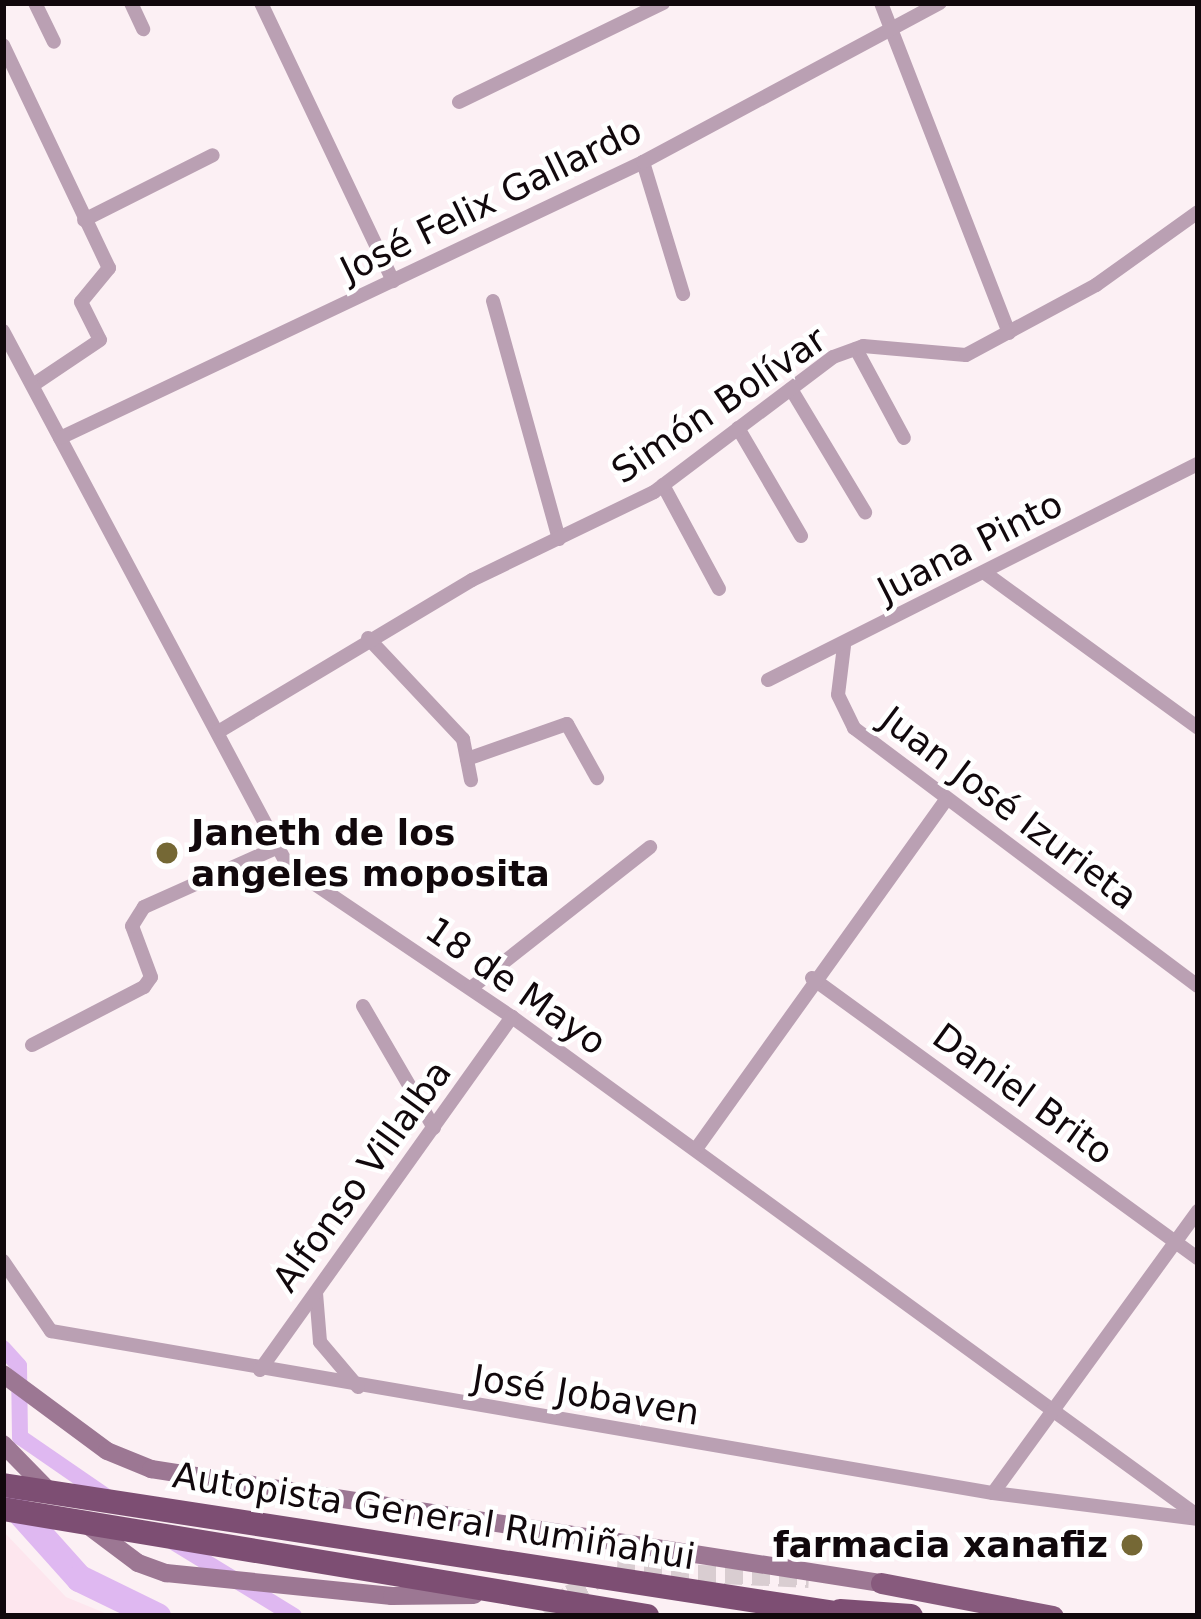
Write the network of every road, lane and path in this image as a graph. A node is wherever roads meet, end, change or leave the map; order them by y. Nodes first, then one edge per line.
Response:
1 (35, 3) edge
2 (131, 3) edge
3 (261, 3) edge
4 (663, 3) edge
5 (880, 3) edge
6 (940, 3) edge
7 (891, 27) junction
8 (143, 29) dead end
9 (54, 42) dead end
10 (3, 46) edge
11 (459, 102) dead end
12 (213, 154) dead end
13 (644, 162) junction
14 (1198, 212) edge
15 (84, 220) junction
16 (393, 281) junction
17 (683, 294) dead end
18 (493, 302) dead end
19 (3, 331) edge
20 (1009, 333) junction
21 (856, 349) junction
22 (33, 386) junction
23 (791, 389) junction
24 (739, 428) junction
25 (60, 438) junction
26 (904, 438) dead end
27 (1198, 464) edge
28 (663, 485) junction
29 (865, 512) dead end
30 (801, 536) dead end
31 (559, 539) junction
32 (986, 573) junction
33 (719, 589) dead end
34 (368, 638) junction
35 (844, 646) junction
36 (768, 680) dead end
37 (1198, 728) edge
38 (218, 732) junction
39 (467, 759) junction
40 (597, 778) dead end
41 (471, 780) dead end
42 (944, 802) junction
43 (275, 848) junction
44 (650, 848) dead end
45 (812, 978) junction
46 (1198, 986) edge
47 (471, 988) junction
48 (363, 1006) dead end
49 (512, 1017) junction
50 (32, 1045) dead end
51 (434, 1128) junction
52 (696, 1149) junction
53 (1198, 1210) edge
54 (1175, 1242) junction
55 (1198, 1258) edge
56 (3, 1261) edge
57 (316, 1290) junction
58 (260, 1370) junction
59 (3, 1374) edge
60 (358, 1387) junction
61 (1053, 1410) junction
62 (8, 1450) edge
63 (3, 1485) edge
64 (993, 1493) junction
65 (3, 1509) edge
66 (1198, 1518) edge
67 (254, 1539) junction
68 (872, 1582) joint
69 (509, 1593) junction
70 (820, 1610) junction
71 (647, 1616) edge
72 (854, 1616) edge
73 (911, 1616) edge
74 (1053, 1616) edge

1 - 9 street
2 - 8 street
3 - 16 street
4 - 11 street
5 - 7 street
6 - 7 street, José Felix Gallardo
7 - 13 street, José Felix Gallardo
7 - 20 street
10 - 15 street
12 - 15 street
13 - 16 street, José Felix Gallardo
13 - 17 street
14 - 20 street, Simón Bolívar
15 - 22 street
16 - 25 street, José Felix Gallardo
18 - 31 street
19 - 22 street, 18 de Mayo
20 - 21 street, Simón Bolívar
21 - 23 street, Simón Bolívar
21 - 26 street
22 - 25 street, 18 de Mayo
23 - 24 street, Simón Bolívar
23 - 29 street
24 - 28 street, Simón Bolívar
24 - 30 street
25 - 38 street, 18 de Mayo
27 - 32 street, Juana Pinto
28 - 31 street, Simón Bolívar
28 - 33 street
31 - 34 street, Simón Bolívar
32 - 35 street, Juana Pinto
32 - 37 street
34 - 38 street, Simón Bolívar
34 - 39 street
35 - 36 street, Juana Pinto
35 - 42 street, Juan José Izurieta
38 - 43 street, 18 de Mayo
39 - 40 street
39 - 41 street
42 - 45 street
42 - 46 street, Juan José Izurieta
43 - 47 street, 18 de Mayo
43 - 50 street
44 - 47 street
45 - 52 street
45 - 54 street, Daniel Brito
47 - 49 street, 18 de Mayo
48 - 51 street
49 - 51 street, Alfonso Villalba
49 - 52 street, 18 de Mayo
51 - 57 street, Alfonso Villalba
52 - 61 street, 18 de Mayo
53 - 54 street
54 - 55 street, Daniel Brito
54 - 61 street
56 - 58 street, José Jobaven
57 - 58 street, Alfonso Villalba
57 - 60 street
58 - 60 street, José Jobaven
59 - 68 main road
60 - 64 street, José Jobaven
61 - 64 street
61 - 66 street, 18 de Mayo
62 - 69 main road
63 - 67 highway, Autopista General Rumiñahui
64 - 66 street, José Jobaven
65 - 67 highway, Autopista General Rumiñahui
67 - 69 highway, Autopista General Rumiñahui
67 - 70 highway, Autopista General Rumiñahui
68 - 74 main road
69 - 71 highway, Autopista General Rumiñahui
70 - 72 highway, Autopista General Rumiñahui
70 - 73 highway

